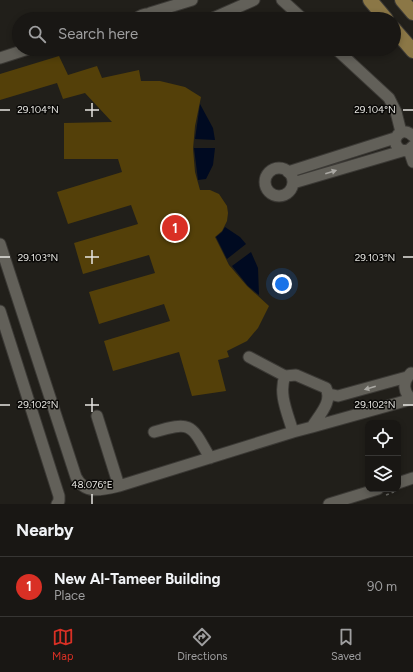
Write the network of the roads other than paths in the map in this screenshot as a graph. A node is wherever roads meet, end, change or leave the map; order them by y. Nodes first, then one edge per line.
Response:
1 (192, 0) edge
2 (254, 0) edge
3 (282, 0) edge
4 (370, 0) edge
5 (402, 0) edge
6 (154, 12) edge
7 (227, 12) edge
8 (295, 12) edge
9 (380, 12) edge
10 (413, 13) edge
11 (401, 37) edge
12 (413, 51) edge
13 (12, 54) edge
14 (344, 56) edge
15 (0, 58) edge
16 (406, 134) edge
17 (408, 149) edge
18 (413, 162) edge
19 (288, 172) junction
20 (293, 183) junction
21 (0, 244) edge
22 (0, 311) edge
23 (5, 340) edge
24 (249, 357) dead end
25 (410, 375) edge
26 (285, 376) junction
27 (329, 394) junction
28 (413, 400) edge
29 (99, 416) dead end
30 (312, 427) junction
31 (293, 432) junction
32 (155, 435) dead end
33 (208, 459) junction
34 (413, 478) edge
35 (401, 482) edge
36 (122, 485) junction
37 (368, 492) edge
38 (57, 504) edge
39 (329, 504) edge

1 - 6 lane
2 - 7 lane
3 - 8 lane
4 - 9 main road
5 - 10 main road
11 - 12 main road
13 - 15 lane
14 - 16 lane
16 - 17 lane
16 - 19 lane
17 - 18 lane
20 -> 17 lane
19 - 20 lane
19 - 20 lane
21 - 36 lane
22 - 23 lane
23 - 38 lane
24 - 26 lane
25 -> 27 lane
25 - 28 lane
26 - 27 lane
26 - 31 lane
27 - 30 lane
28 - 30 lane
29 - 36 lane
30 - 31 lane
31 - 33 lane
32 - 33 lane
33 - 36 lane
34 - 35 lane
37 - 39 lane

